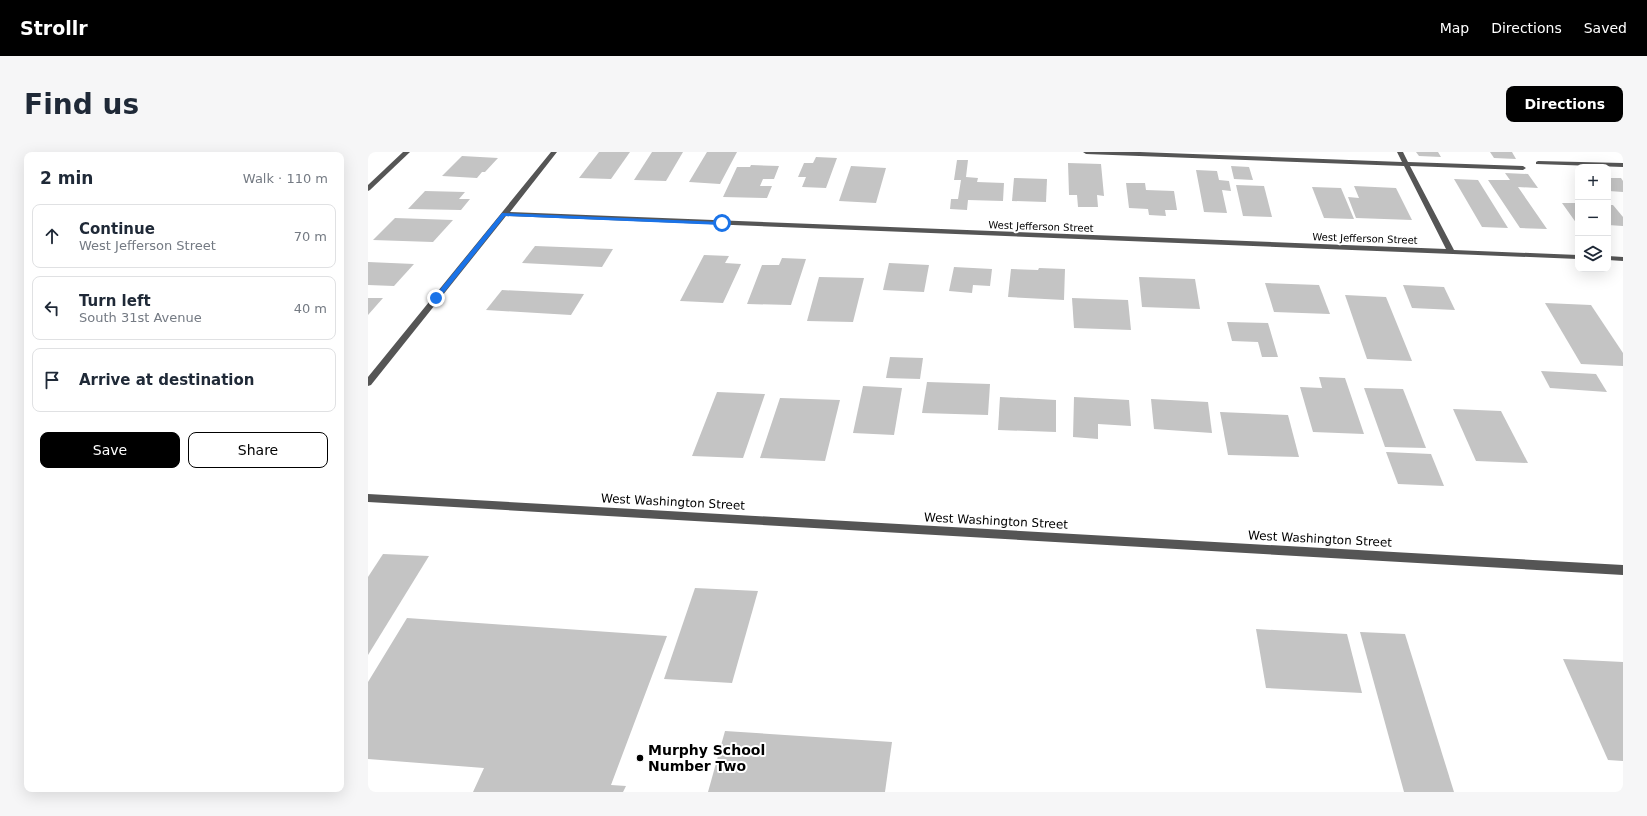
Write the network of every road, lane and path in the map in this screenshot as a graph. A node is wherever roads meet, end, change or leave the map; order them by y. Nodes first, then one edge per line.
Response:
1 (407, 152) edge
2 (554, 152) edge
3 (1086, 152) edge
4 (1400, 152) edge
5 (1538, 163) dead end
6 (1406, 164) junction
7 (1623, 165) edge
8 (1523, 168) dead end
9 (368, 190) edge
10 (504, 214) junction
11 (1451, 252) junction
12 (1575, 257) edge
13 (1611, 258) edge
14 (1623, 259) edge
15 (368, 383) edge
16 (368, 498) edge
17 (1623, 570) edge

1 - 9 street
2 - 10 street
3 - 6 street
4 - 6 street
5 - 7 street
6 - 8 street
6 - 11 street
10 - 11 street, West Jefferson Street
10 - 15 street
11 - 12 street, West Jefferson Street
13 - 14 street
16 - 17 street, West Washington Street

